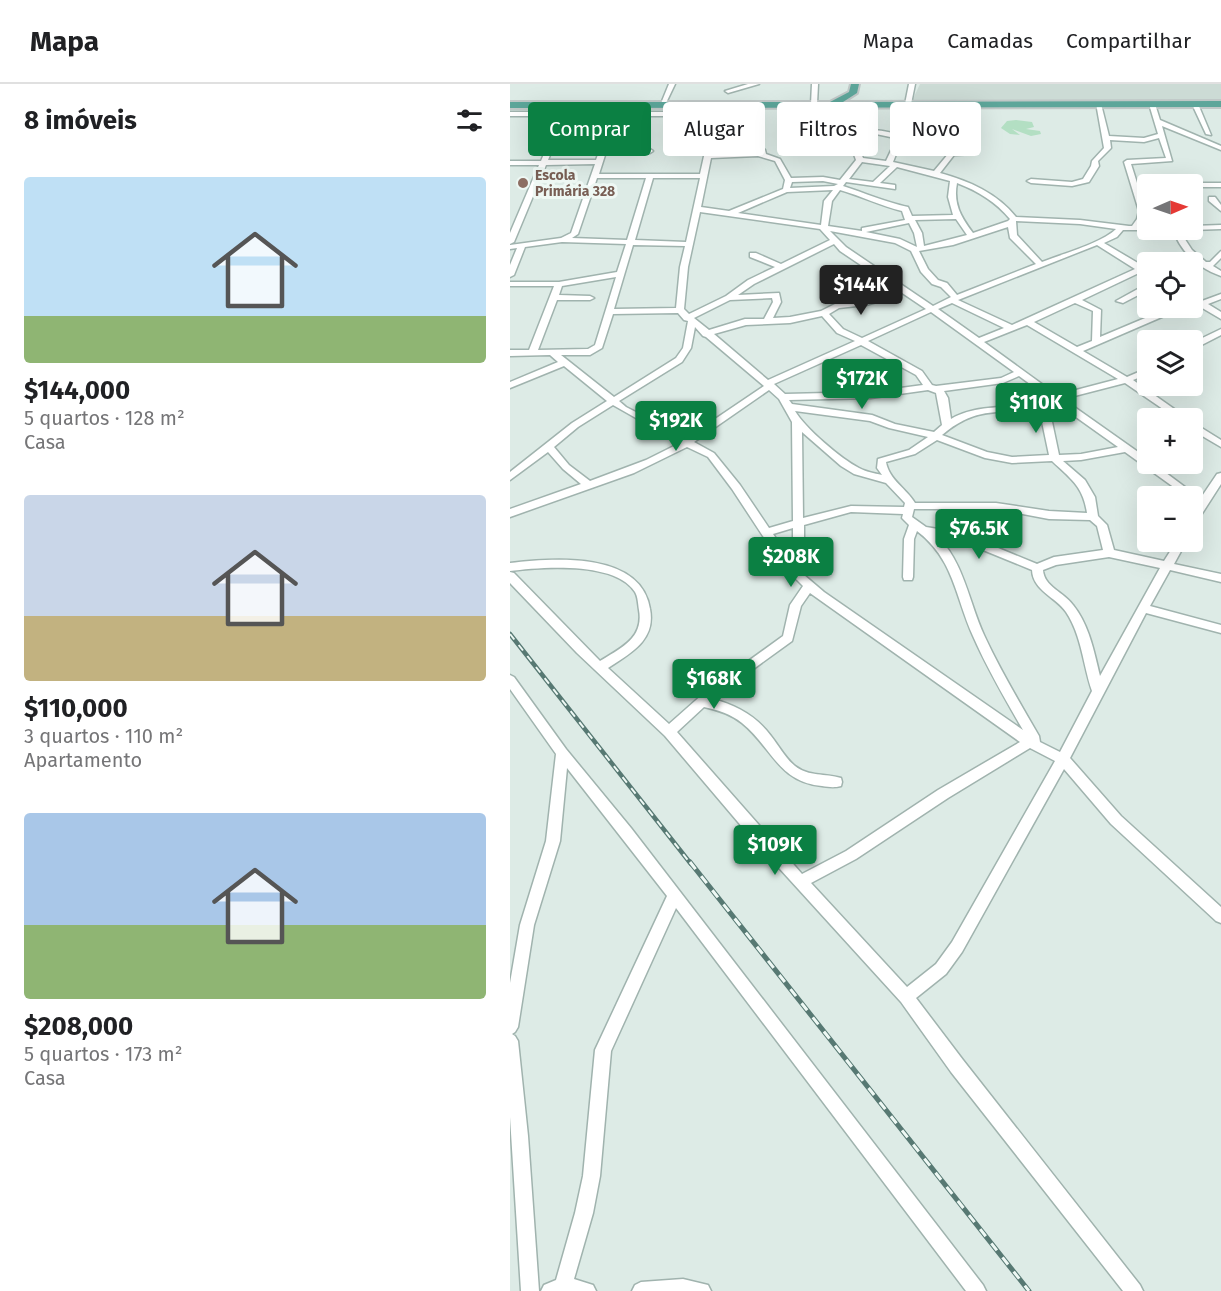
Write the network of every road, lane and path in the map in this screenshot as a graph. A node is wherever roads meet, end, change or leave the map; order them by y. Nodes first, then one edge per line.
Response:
1 (672, 84) edge
2 (756, 84) edge
3 (815, 84) edge
4 (912, 84) edge
5 (855, 86) edge
6 (728, 87) edge
7 (722, 102) edge
8 (814, 102) edge
9 (838, 102) edge
10 (908, 102) edge
11 (879, 104) joint
12 (890, 104) edge
13 (981, 104) edge
14 (1098, 104) junction
15 (1152, 104) junction
16 (1195, 104) junction
17 (1221, 104) edge
18 (662, 105) joint
19 (511, 113) edge
20 (528, 113) edge
21 (1157, 121) junction
22 (1209, 134) dead end
23 (1162, 135) junction
24 (1106, 138) junction
25 (1221, 148) edge
26 (546, 156) edge
27 (601, 156) edge
28 (708, 156) edge
29 (765, 156) edge
30 (858, 156) edge
31 (894, 156) edge
32 (950, 156) edge
33 (1170, 159) junction
34 (860, 160) junction
35 (544, 162) junction
36 (599, 162) junction
37 (510, 163) edge
38 (893, 163) junction
39 (1174, 169) dead end
40 (936, 173) junction
41 (594, 176) junction
42 (650, 176) junction
43 (704, 176) junction
44 (954, 179) junction
45 (789, 180) junction
46 (1031, 181) dead end
47 (875, 184) junction
48 (839, 185) junction
49 (1136, 185) joint
50 (1203, 185) edge
51 (1221, 185) edge
52 (892, 187) dead end
53 (786, 190) junction
54 (1212, 200) dead end
55 (697, 209) junction
56 (1221, 209) edge
57 (729, 214) junction
58 (959, 217) junction
59 (909, 219) junction
60 (1013, 221) junction
61 (1135, 227) joint
62 (1221, 227) edge
63 (1122, 228) junction
64 (1203, 228) edge
65 (824, 229) junction
66 (855, 232) junction
67 (971, 235) junction
68 (562, 240) junction
69 (1181, 240) edge
70 (834, 241) junction
71 (510, 242) edge
72 (1097, 242) junction
73 (631, 244) junction
74 (690, 244) junction
75 (522, 246) junction
76 (510, 247) edge
77 (917, 249) junction
78 (1221, 253) edge
79 (753, 255) dead end
80 (1040, 264) junction
81 (1205, 266) junction
82 (782, 267) junction
83 (1137, 267) edge
84 (621, 274) junction
85 (1137, 274) edge
86 (1221, 274) edge
87 (510, 275) edge
88 (510, 284) edge
89 (559, 284) junction
90 (1137, 292) edge
91 (1134, 293) junction
92 (1137, 295) edge
93 (1221, 296) edge
94 (554, 297) junction
95 (884, 297) dead end
96 (590, 298) dead end
97 (729, 298) junction
98 (954, 299) junction
99 (1075, 300) junction
100 (1120, 301) dead end
101 (1203, 304) edge
102 (1203, 305) edge
103 (932, 309) junction
104 (610, 312) junction
105 (824, 313) junction
106 (1221, 316) edge
107 (686, 317) junction
108 (1145, 318) edge
109 (768, 321) junction
110 (1028, 322) junction
111 (1010, 328) junction
112 (1221, 332) edge
113 (706, 334) junction
114 (862, 341) junction
115 (1203, 341) edge
116 (977, 342) junction
117 (1096, 342) junction
118 (1077, 350) junction
119 (510, 353) edge
120 (532, 354) junction
121 (554, 354) junction
122 (566, 362) junction
123 (1020, 373) junction
124 (1137, 376) edge
125 (1126, 380) junction
126 (510, 385) edge
127 (768, 385) junction
128 (933, 388) junction
129 (860, 396) junction
130 (1053, 396) junction
131 (783, 397) junction
132 (612, 400) junction
133 (1040, 404) junction
134 (790, 407) junction
135 (1167, 408) edge
136 (872, 418) junction
137 (797, 422) junction
138 (947, 425) junction
139 (1203, 432) edge
140 (936, 436) junction
141 (688, 442) junction
142 (1221, 444) edge
143 (548, 446) junction
144 (1127, 449) junction
145 (1054, 459) junction
146 (510, 477) edge
147 (1221, 477) edge
148 (890, 481) junction
149 (587, 484) junction
150 (1178, 486) edge
151 (1203, 495) edge
152 (1210, 495) junction
153 (1221, 496) edge
154 (1203, 504) edge
155 (908, 508) junction
156 (510, 513) edge
157 (1093, 517) junction
158 (800, 524) junction
159 (914, 525) junction
160 (926, 531) junction
161 (766, 532) junction
162 (1176, 552) edge
163 (1109, 554) junction
164 (1168, 566) junction
165 (510, 567) edge
166 (1037, 568) junction
167 (510, 576) edge
168 (799, 576) junction
169 (908, 577) dead end
170 (1221, 578) edge
171 (809, 586) junction
172 (1143, 609) junction
173 (1221, 629) edge
174 (601, 666) junction
175 (510, 680) edge
176 (1097, 690) junction
177 (701, 702) junction
178 (669, 732) junction
179 (1035, 745) junction
180 (562, 753) junction
181 (1063, 759) junction
182 (836, 782) dead end
183 (801, 881) junction
184 (675, 896) junction
185 (1219, 913) edge
186 (517, 935) edge
187 (906, 997) junction
188 (511, 1011) edge
189 (510, 1027) edge
190 (510, 1041) edge
191 (556, 1288) edge
192 (530, 1291) edge
193 (587, 1291) edge
194 (641, 1291) edge
195 (702, 1291) edge
196 (977, 1291) edge
197 (1134, 1291) edge

1 - 18 street
2 - 6 street
3 - 8 street
4 - 10 street
5 - 9 main road
5 - 11 main road
6 - 7 street
11 - 12 main road
13 - 14 main road
14 - 15 main road
14 - 24 street
15 - 16 main road
15 - 21 street
16 - 17 main road
16 - 22 street
18 - 19 main road
19 - 20 street
21 - 23 street
21 - 25 street
23 - 24 street
23 - 33 street
24 - 46 street
26 - 35 street
27 - 36 street
28 - 43 street
29 - 45 street
30 - 34 street
31 - 38 street
32 - 40 street
33 - 39 street
33 - 49 street
34 - 38 street
34 - 48 street
35 - 36 street
35 - 37 street
35 - 71 street
36 - 41 street
38 - 40 street
38 - 47 street
40 - 44 street
41 - 42 street
41 - 68 street
42 - 43 street
42 - 73 street
43 - 55 street
44 - 58 street
44 - 60 street
45 - 48 street
45 - 53 street
47 - 48 street
47 - 52 street
48 - 53 street
48 - 59 street
48 - 65 street
49 - 61 street
50 - 51 street
53 - 57 street
54 - 56 street
55 - 57 street
55 - 74 street
57 - 65 street
58 - 59 street
58 - 67 street
59 - 66 street
59 - 77 street
60 - 63 street
60 - 67 street
60 - 80 street
61 - 63 street
62 - 64 street
63 - 72 street
65 - 66 street
65 - 70 street
66 - 77 street
67 - 77 street
68 - 73 street
68 - 75 street
69 - 81 street
70 - 82 street
70 - 103 street
72 - 80 street
72 - 83 street
73 - 74 street
73 - 84 street
74 - 107 street
75 - 76 street
75 - 87 street
77 - 98 street
78 - 81 street
79 - 82 street
80 - 98 street
81 - 86 street
82 - 97 street
84 - 89 street
84 - 104 street
85 - 99 street
88 - 89 street
89 - 94 street
90 - 91 street
91 - 92 street
91 - 100 street
93 - 101 street
94 - 96 street
94 - 120 street
95 - 105 street
97 - 107 street
97 - 109 street
98 - 103 street
98 - 111 street
99 - 110 street
99 - 117 street
102 - 106 street
103 - 114 street
103 - 116 street
104 - 107 street
104 - 121 street
105 - 109 street
105 - 114 street
107 - 113 street
107 - 132 street
108 - 117 street
109 - 113 street
110 - 111 street
110 - 118 street
111 - 116 street
112 - 115 street
113 - 127 street
114 - 127 street
114 - 128 street
116 - 123 street
117 - 118 street
118 - 125 street
119 - 120 street
120 - 121 street
121 - 122 street
122 - 126 street
122 - 132 street
123 - 128 street
123 - 130 street
124 - 125 street
125 - 130 street
125 - 135 street
127 - 131 street
127 - 141 street
128 - 129 street
128 - 138 street
129 - 131 street
129 - 136 street
130 - 133 street
130 - 144 street
131 - 134 street
132 - 141 street
132 - 143 street
133 - 138 street
133 - 145 street
134 - 136 street
134 - 137 street
136 - 140 street
137 - 148 street
137 - 158 street
138 - 140 street
139 - 142 street
140 - 145 street
140 - 148 street
141 - 149 street
141 - 161 street
143 - 146 street
143 - 149 street
144 - 145 street
144 - 150 street
145 - 157 street
147 - 152 street
148 - 155 street
149 - 156 street
151 - 152 street
152 - 153 street
152 - 154 street
155 - 157 street
155 - 158 street
155 - 159 street
157 - 163 street
158 - 161 street
158 - 168 street
159 - 160 street
159 - 169 street
160 - 166 street
160 - 179 street
161 - 168 street
162 - 164 street
163 - 164 street
163 - 166 street
164 - 170 street
164 - 172 street
165 - 174 street
166 - 176 street
167 - 174 street
168 - 171 street
171 - 177 street
171 - 179 street
172 - 173 street
172 - 176 street
174 - 178 street
175 - 180 street
176 - 181 street
177 - 178 street
177 - 182 street
178 - 183 street
179 - 181 street
179 - 183 street
180 - 184 street
180 - 186 street
181 - 185 street
181 - 187 street
183 - 187 street
184 - 191 street
184 - 196 street
186 - 188 street
187 - 197 street
188 - 189 street
190 - 192 street
191 - 193 street
194 - 195 street

